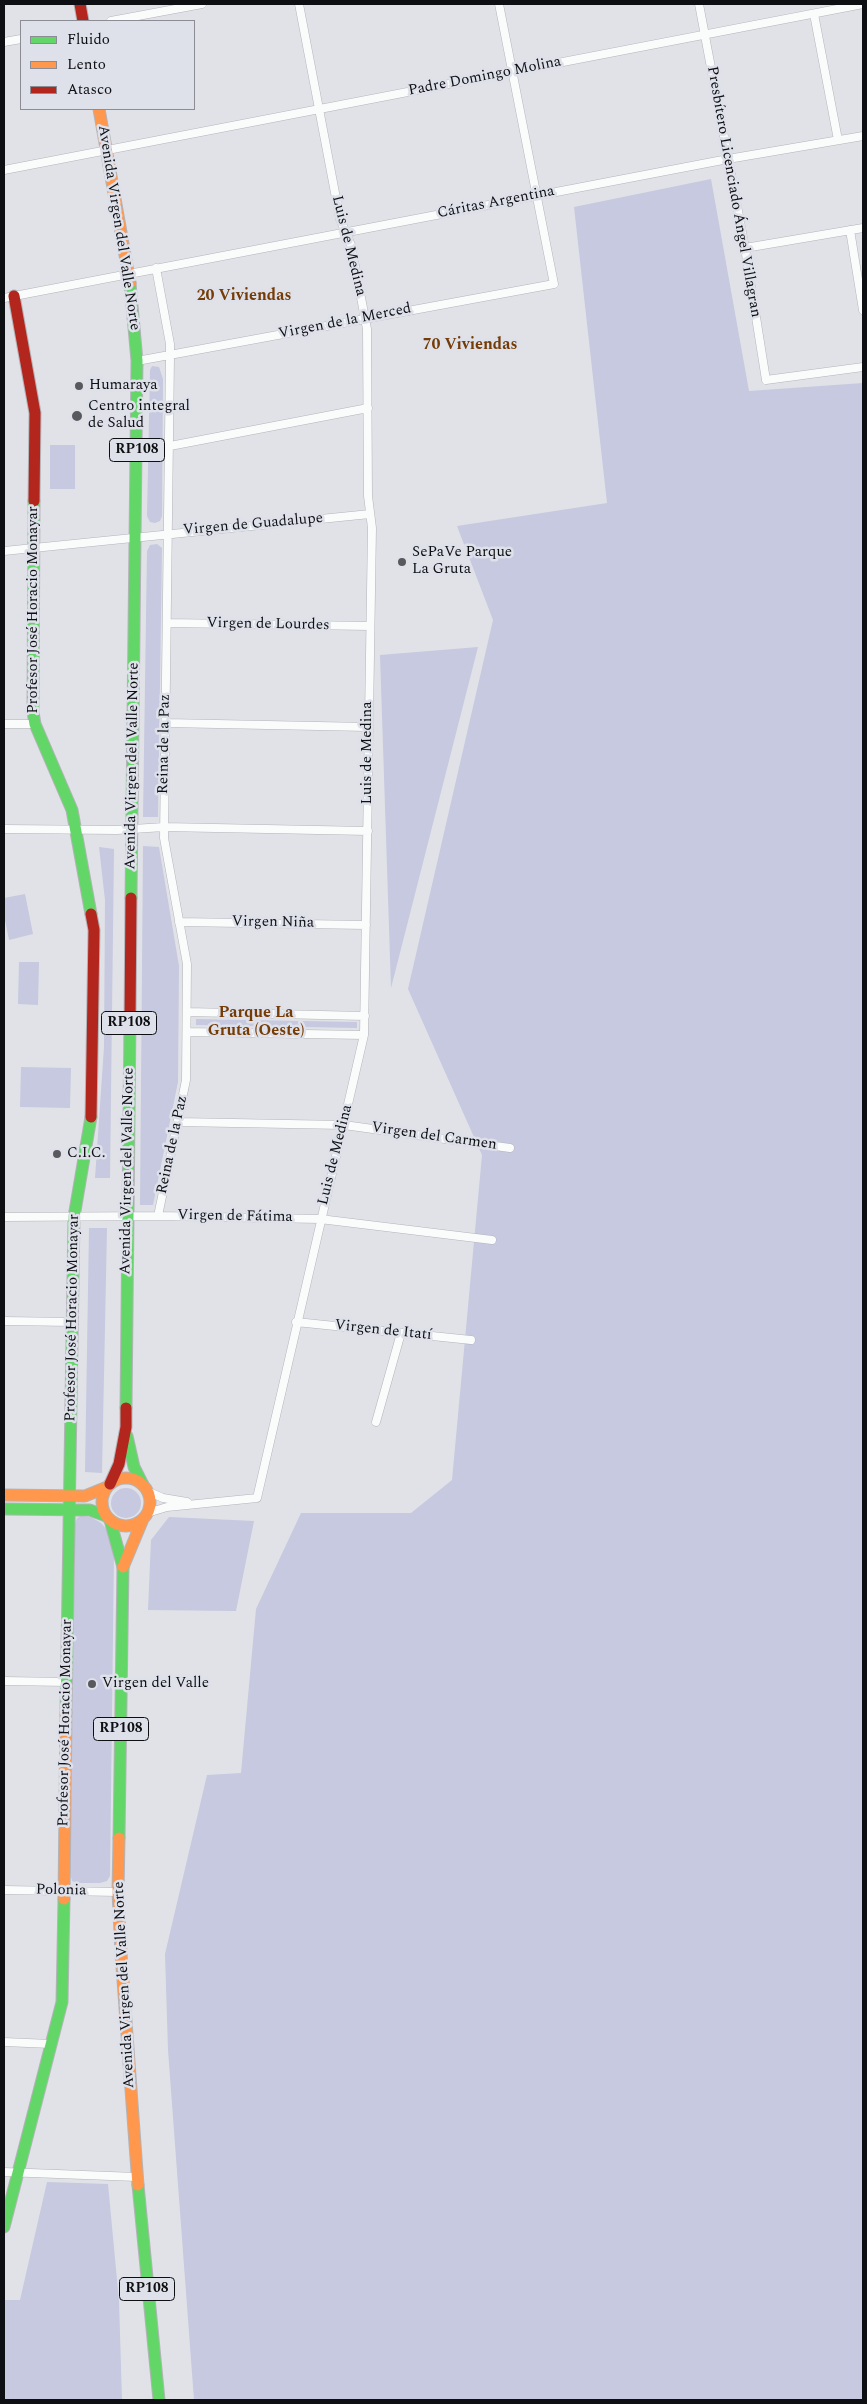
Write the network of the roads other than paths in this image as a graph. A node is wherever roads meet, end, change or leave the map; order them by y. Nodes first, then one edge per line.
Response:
1 (80, 4) edge
2 (202, 4) edge
3 (299, 4) edge
4 (499, 4) edge
5 (699, 4) edge
6 (863, 4) edge
7 (814, 14) junction
8 (83, 20) edge
9 (116, 20) edge
10 (704, 35) junction
11 (20, 39) edge
12 (4, 42) edge
13 (512, 72) junction
14 (319, 109) junction
15 (99, 110) edge
16 (863, 136) edge
17 (838, 140) junction
18 (107, 150) junction
19 (728, 159) junction
20 (4, 170) edge
21 (536, 196) junction
22 (863, 228) edge
23 (850, 230) junction
24 (346, 232) junction
25 (744, 248) junction
26 (156, 268) junction
27 (129, 274) junction
28 (9, 297) edge
29 (863, 310) edge
30 (365, 318) junction
31 (170, 356) junction
32 (137, 361) junction
33 (863, 367) edge
34 (368, 408) junction
35 (170, 446) junction
36 (370, 514) junction
37 (168, 533) junction
38 (136, 538) junction
39 (34, 548) junction
40 (4, 551) edge
41 (167, 623) junction
42 (370, 626) junction
43 (166, 723) junction
44 (4, 724) edge
45 (35, 724) junction
46 (368, 727) junction
47 (164, 827) junction
48 (4, 829) edge
49 (77, 830) junction
50 (132, 830) junction
51 (368, 831) junction
52 (179, 922) junction
53 (366, 925) junction
54 (188, 1012) junction
55 (364, 1016) junction
56 (187, 1032) junction
57 (364, 1035) junction
58 (178, 1122) junction
59 (344, 1125) junction
60 (510, 1148) dead end
61 (158, 1216) junction
62 (4, 1217) edge
63 (74, 1217) junction
64 (127, 1217) junction
65 (320, 1219) junction
66 (492, 1240) dead end
67 (4, 1321) edge
68 (72, 1322) junction
69 (296, 1322) junction
70 (401, 1333) junction
71 (471, 1340) dead end
72 (376, 1422) dead end
73 (126, 1427) junction
74 (108, 1486) junction
75 (145, 1488) junction
76 (4, 1495) edge
77 (69, 1496) junction
78 (201, 1503) junction
79 (4, 1509) edge
80 (69, 1510) junction
81 (146, 1515) junction
82 (108, 1518) junction
83 (123, 1567) junction
84 (4, 1681) edge
85 (67, 1682) junction
86 (4, 1890) edge
87 (64, 1891) junction
88 (118, 1892) junction
89 (4, 2042) edge
90 (51, 2044) junction
91 (4, 2172) edge
92 (18, 2173) junction
93 (137, 2177) junction
94 (4, 2227) edge
95 (159, 2400) edge

1 - 8 main road
2 - 9 street
3 - 14 street, Luis de Medina
4 - 13 street
5 - 10 street, Presbítero Licenciado Ángel Villagran
6 - 7 street, Padre Domingo Molina
7 - 10 street, Padre Domingo Molina
7 - 17 street
10 - 13 street, Padre Domingo Molina
10 - 19 street, Presbítero Licenciado Ángel Villagran
11 - 12 street
13 - 14 street, Padre Domingo Molina
13 - 21 street
14 - 18 street, Padre Domingo Molina
14 - 24 street, Luis de Medina
15 - 18 main road, Avenida Virgen del Valle Norte / RP108
16 - 17 street, Cáritas Argentina
17 - 19 street, Cáritas Argentina
18 - 20 street, Padre Domingo Molina
18 - 27 main road, Avenida Virgen del Valle Norte / RP108
19 - 21 street, Cáritas Argentina
19 - 25 street, Presbítero Licenciado Ángel Villagran
21 - 24 street, Cáritas Argentina
21 - 30 street, Virgen de la Merced
22 - 23 street
23 - 25 street
23 - 29 street
24 - 26 street, Cáritas Argentina
24 - 30 street, Luis de Medina
25 - 33 street, Presbítero Licenciado Ángel Villagran
26 - 27 street, Cáritas Argentina
26 - 31 street, Reina de la Paz
27 - 28 street, Cáritas Argentina
27 - 32 main road, Avenida Virgen del Valle Norte / RP108
28 - 39 main road, Profesor José Horacio Monayar
30 - 31 street, Virgen de la Merced
30 - 34 street, Luis de Medina
31 - 32 street, Virgen de la Merced
31 - 35 street, Reina de la Paz
32 - 38 main road, Avenida Virgen del Valle Norte / RP108
34 - 35 street
34 - 36 street, Luis de Medina
35 - 37 street, Reina de la Paz
36 - 37 street, Virgen de Guadalupe
36 - 42 street, Luis de Medina
37 - 38 street, Virgen de Guadalupe
37 - 41 street, Reina de la Paz
38 - 39 street, Virgen de Guadalupe
38 - 50 main road, Avenida Virgen del Valle Norte / RP108
39 - 40 street, Virgen de Guadalupe
39 - 45 main road, Profesor José Horacio Monayar
41 - 42 street, Virgen de Lourdes
41 - 43 street, Reina de la Paz
42 - 46 street, Luis de Medina
43 - 46 street
43 - 47 street, Reina de la Paz
44 - 45 street
45 - 49 main road, Profesor José Horacio Monayar
46 - 51 street, Luis de Medina
47 - 50 street
47 - 51 street
47 - 52 street, Reina de la Paz
48 - 49 street
49 - 50 street
49 - 63 main road, Profesor José Horacio Monayar
50 - 64 main road, Avenida Virgen del Valle Norte / RP108
51 - 53 street, Luis de Medina
52 - 53 street, Virgen Niña
52 - 54 street, Reina de la Paz
53 - 55 street, Luis de Medina
54 - 55 street
54 - 56 street, Reina de la Paz
55 - 57 street, Luis de Medina
56 - 57 street
56 - 58 street, Reina de la Paz
57 - 59 street, Luis de Medina
58 - 59 street, Virgen del Carmen
58 - 61 street, Reina de la Paz
59 - 60 street, Virgen del Carmen
59 - 65 street, Luis de Medina
61 - 64 street, Virgen de Fátima
61 - 65 street, Virgen de Fátima
62 - 63 street, Virgen de Fátima
63 - 64 street, Virgen de Fátima
63 - 68 main road, Profesor José Horacio Monayar
64 - 73 main road, Avenida Virgen del Valle Norte / RP108
65 - 66 street, Virgen de Fátima
65 - 69 street, Luis de Medina
67 - 68 street
68 - 77 main road, Profesor José Horacio Monayar
69 - 70 street, Virgen de Itatí
69 - 78 street, Luis de Medina
70 - 71 street, Virgen de Itatí
70 - 72 street
73 - 74 main road, Avenida Virgen del Valle Norte / RP108
73 - 75 main road, Avenida Virgen del Valle Norte / RP108
74 - 75 main road
74 - 77 main road
74 - 82 main road, RP108
75 - 78 street
75 - 81 main road, RP108
76 - 77 main road
77 - 80 main road, Profesor José Horacio Monayar
78 - 81 street
79 - 80 main road
80 - 82 main road
80 - 85 main road, Profesor José Horacio Monayar
81 - 82 main road
81 - 83 main road, Avenida Virgen del Valle Norte / RP108
82 - 83 main road, Avenida Virgen del Valle Norte / RP108
83 - 88 main road, Avenida Virgen del Valle Norte / RP108
84 - 85 street
85 - 87 main road, Profesor José Horacio Monayar
86 - 87 street, Polonia
87 - 88 street, Polonia
87 - 90 main road, Profesor José Horacio Monayar
88 - 93 main road, Avenida Virgen del Valle Norte / RP108
89 - 90 street
90 - 92 main road, Profesor José Horacio Monayar
91 - 92 street
92 - 93 street
92 - 94 main road, Profesor José Horacio Monayar
93 - 95 main road, Avenida Virgen del Valle Norte / RP108

